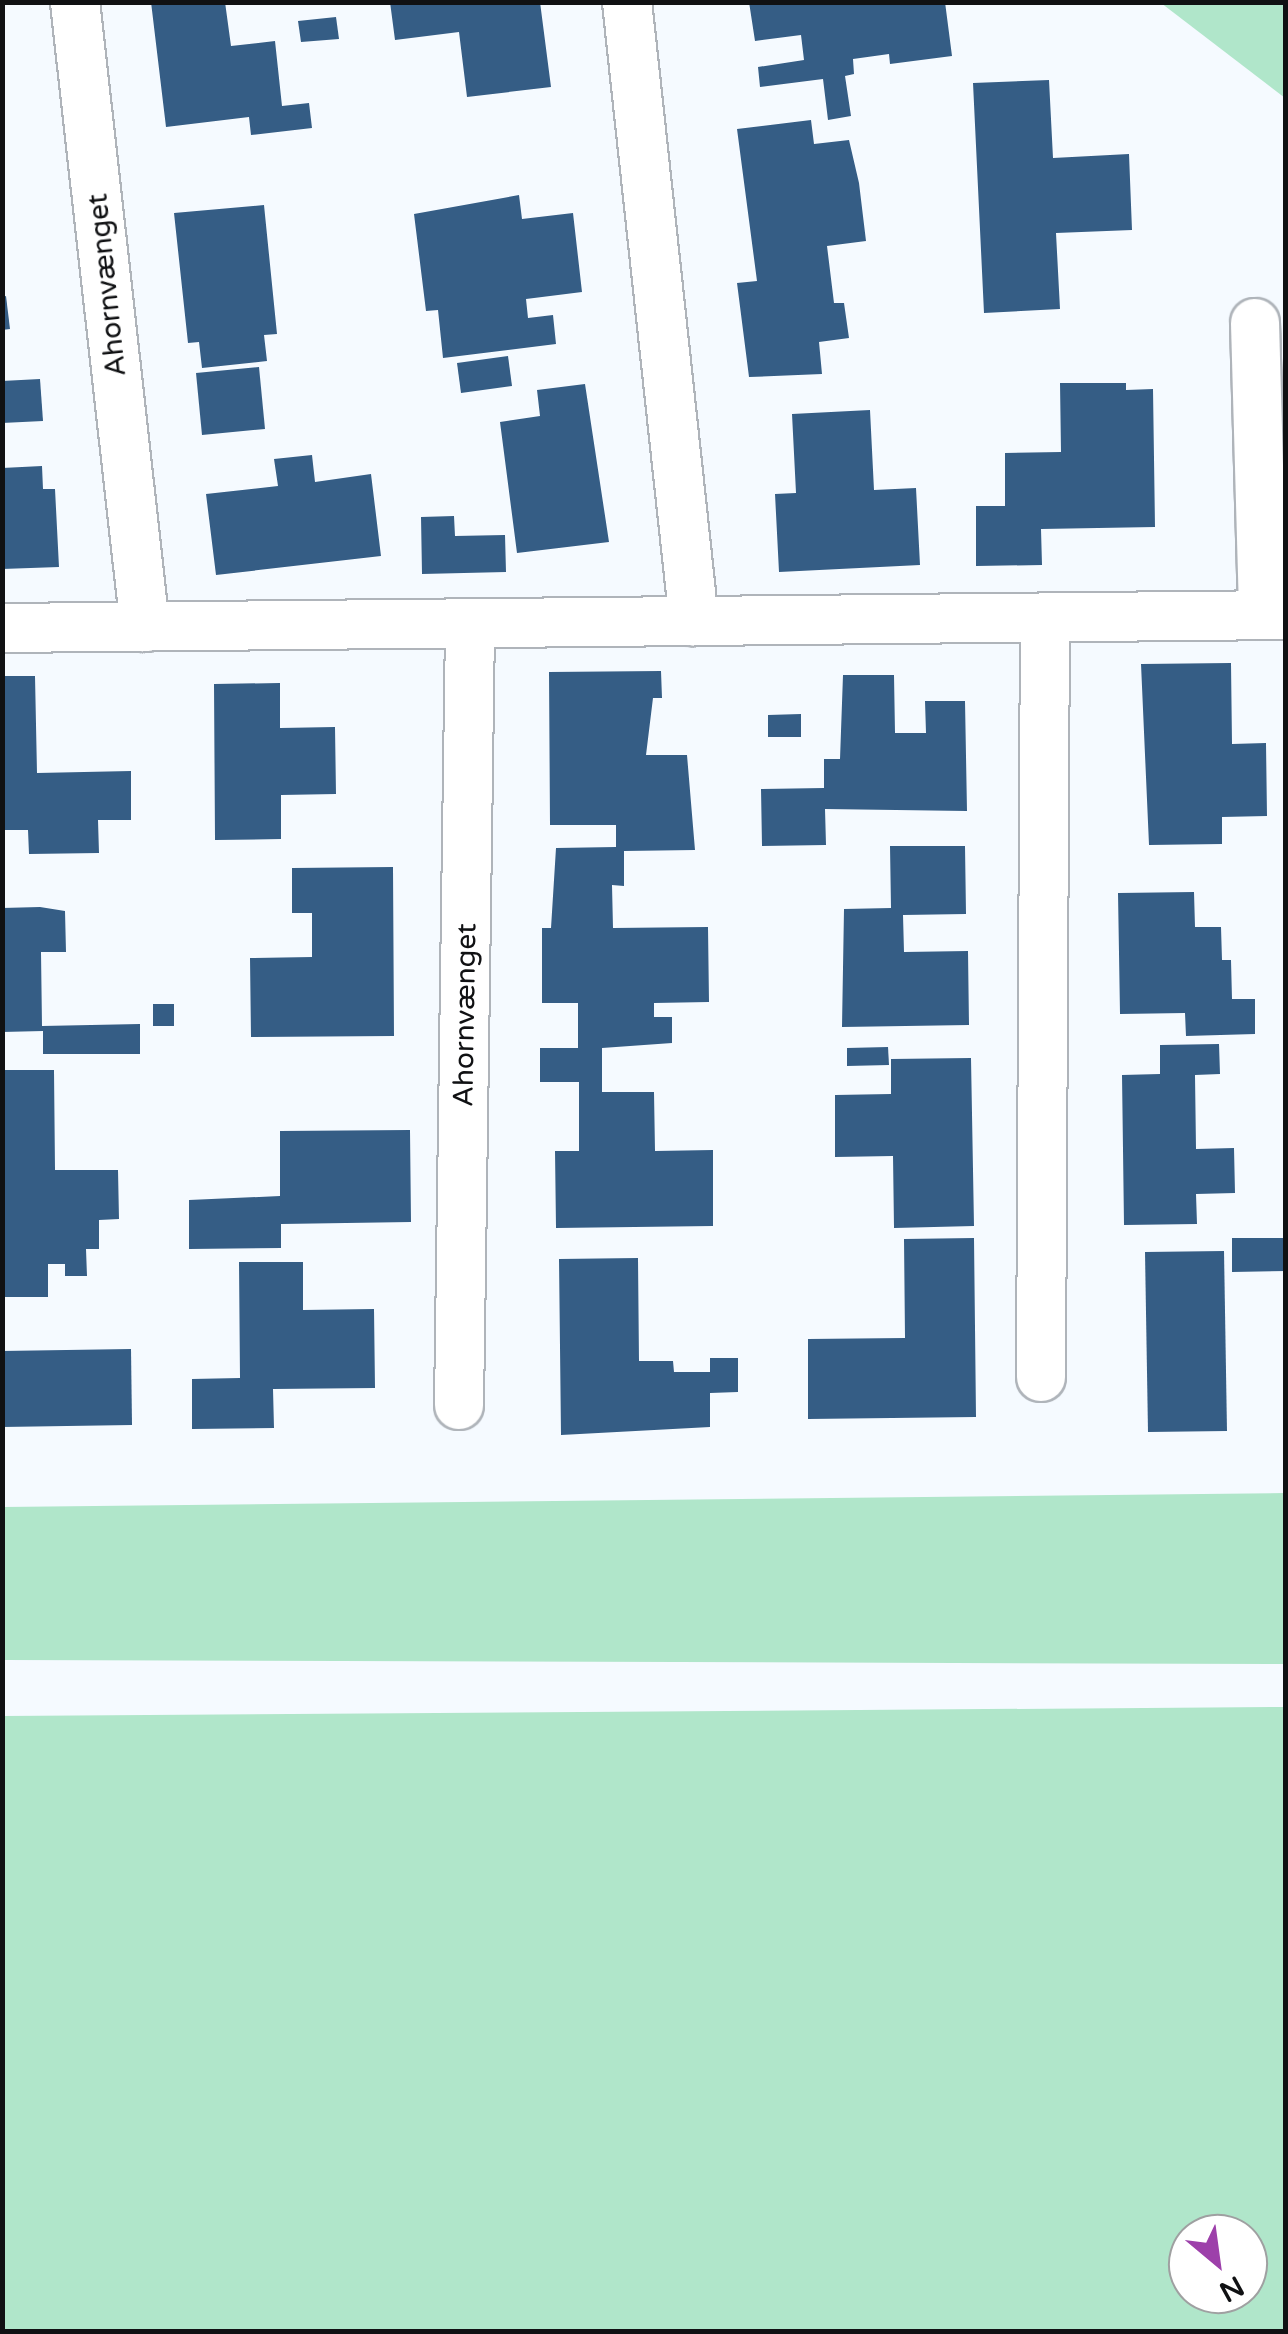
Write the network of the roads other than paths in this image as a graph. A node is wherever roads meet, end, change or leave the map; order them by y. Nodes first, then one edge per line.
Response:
1 (75, 2) edge
2 (626, 2) edge
3 (1255, 324) dead end
4 (1274, 615) edge
5 (1044, 618) junction
6 (694, 621) junction
7 (470, 626) junction
8 (145, 627) junction
9 (2, 628) edge
10 (1042, 1376) dead end
11 (459, 1405) dead end

1 - 8 street, Ahornvænget
2 - 6 street
3 - 4 street
4 - 5 street
5 - 6 street
5 - 10 street
6 - 7 street
7 - 8 street
7 - 11 street, Ahornvænget
8 - 9 street

